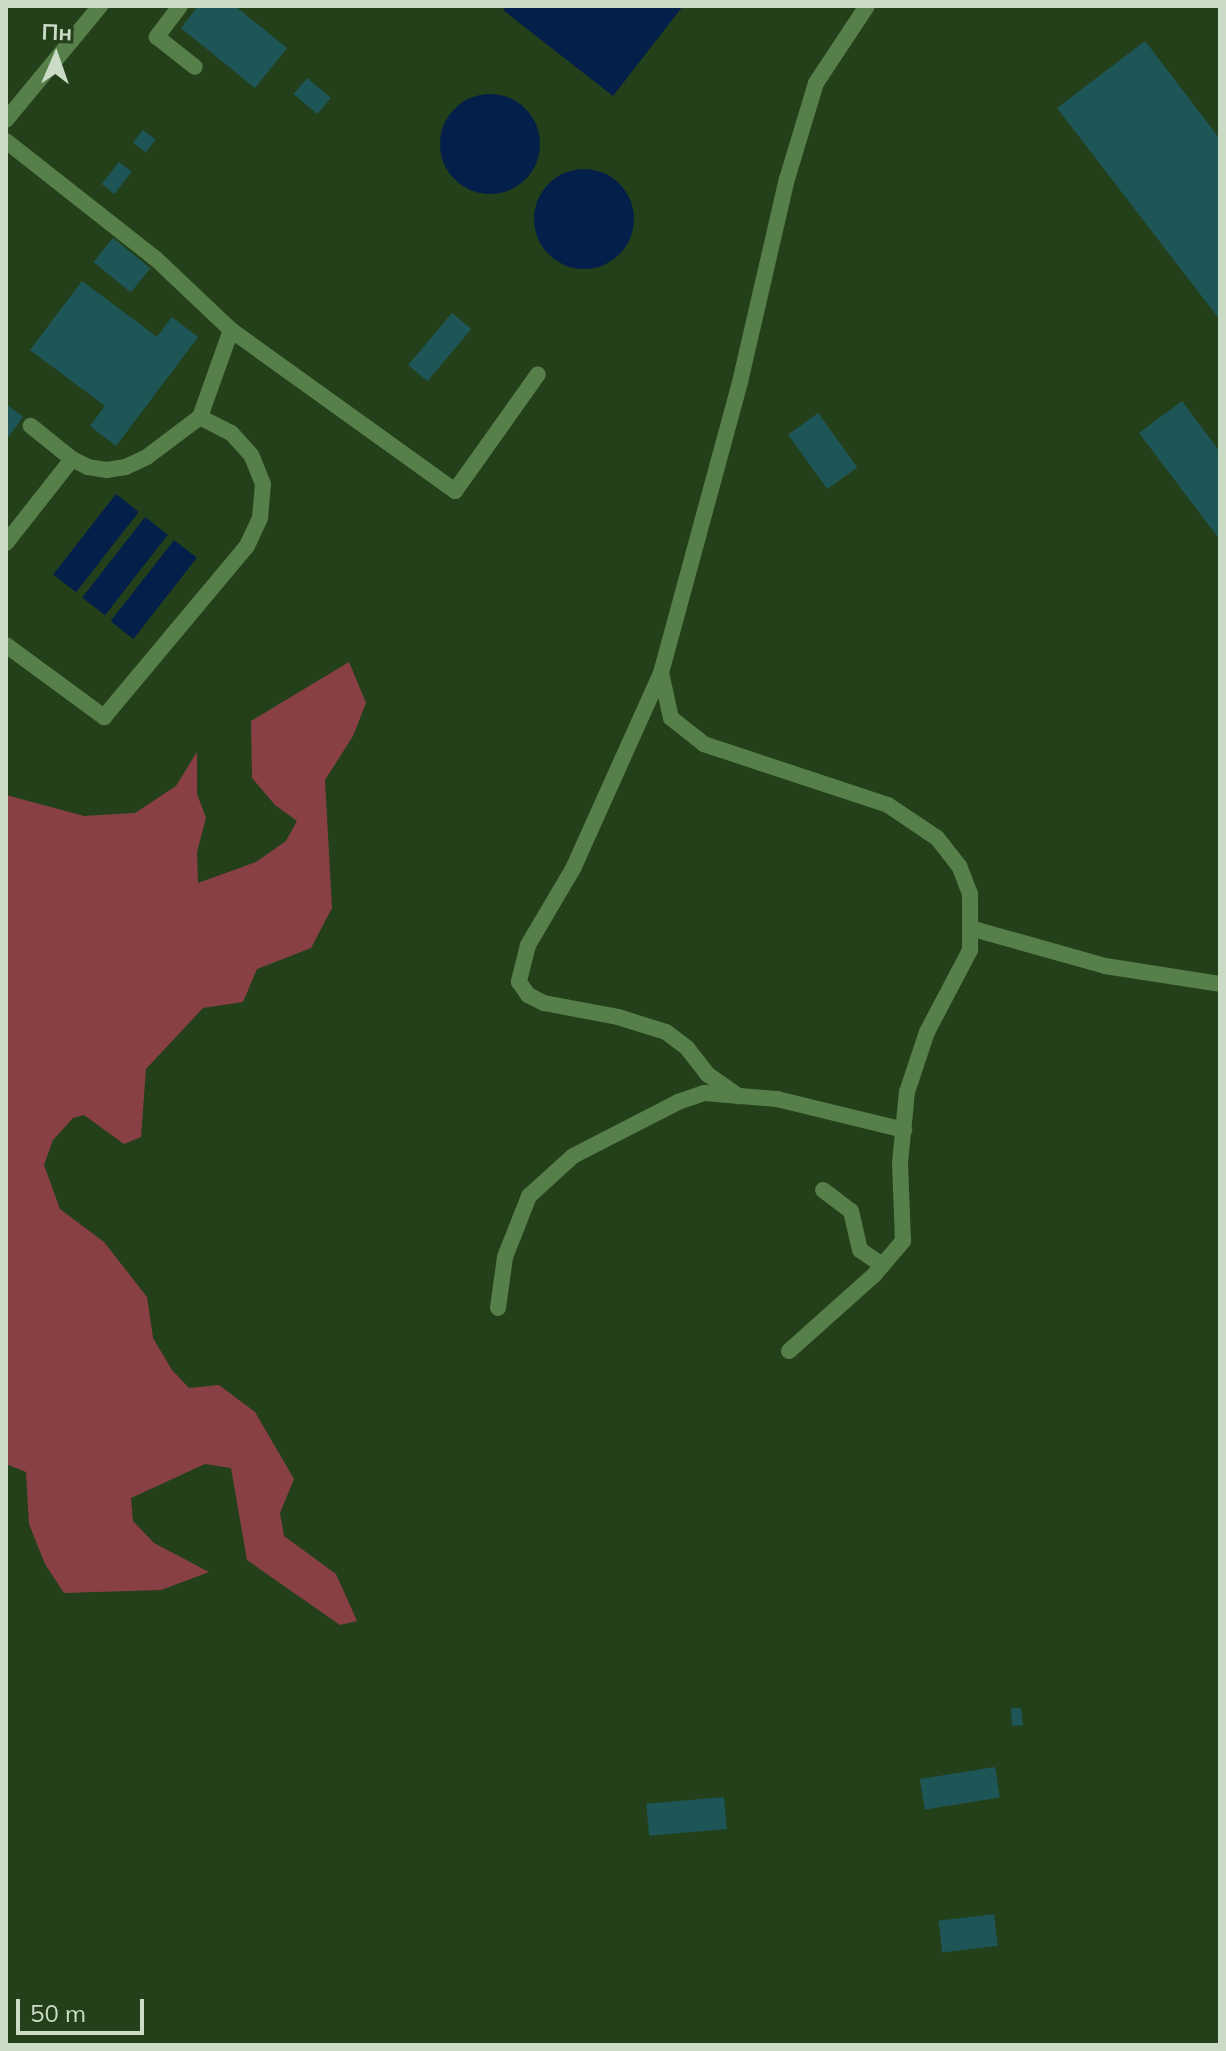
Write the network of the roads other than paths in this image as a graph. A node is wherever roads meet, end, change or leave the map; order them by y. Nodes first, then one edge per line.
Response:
1 (100, 6) edge
2 (180, 6) edge
3 (867, 6) edge
4 (195, 67) dead end
5 (6, 120) edge
6 (6, 141) edge
7 (231, 330) junction
8 (538, 374) dead end
9 (200, 417) junction
10 (31, 426) dead end
11 (72, 459) junction
12 (6, 543) edge
13 (6, 645) edge
14 (661, 673) junction
15 (970, 928) junction
16 (1220, 984) edge
17 (739, 1096) junction
18 (904, 1130) junction
19 (823, 1190) dead end
20 (882, 1265) junction
21 (498, 1308) dead end
22 (789, 1351) dead end

1 - 5 lane
2 - 4 lane
3 - 14 lane
6 - 7 lane
7 - 8 lane
7 - 9 lane
9 - 11 lane
9 - 13 lane
10 - 11 lane
11 - 12 lane
14 - 15 lane
14 - 17 lane
15 - 16 lane
15 - 18 lane
17 - 18 lane
17 - 21 lane
18 - 20 lane
19 - 20 lane
20 - 22 lane

